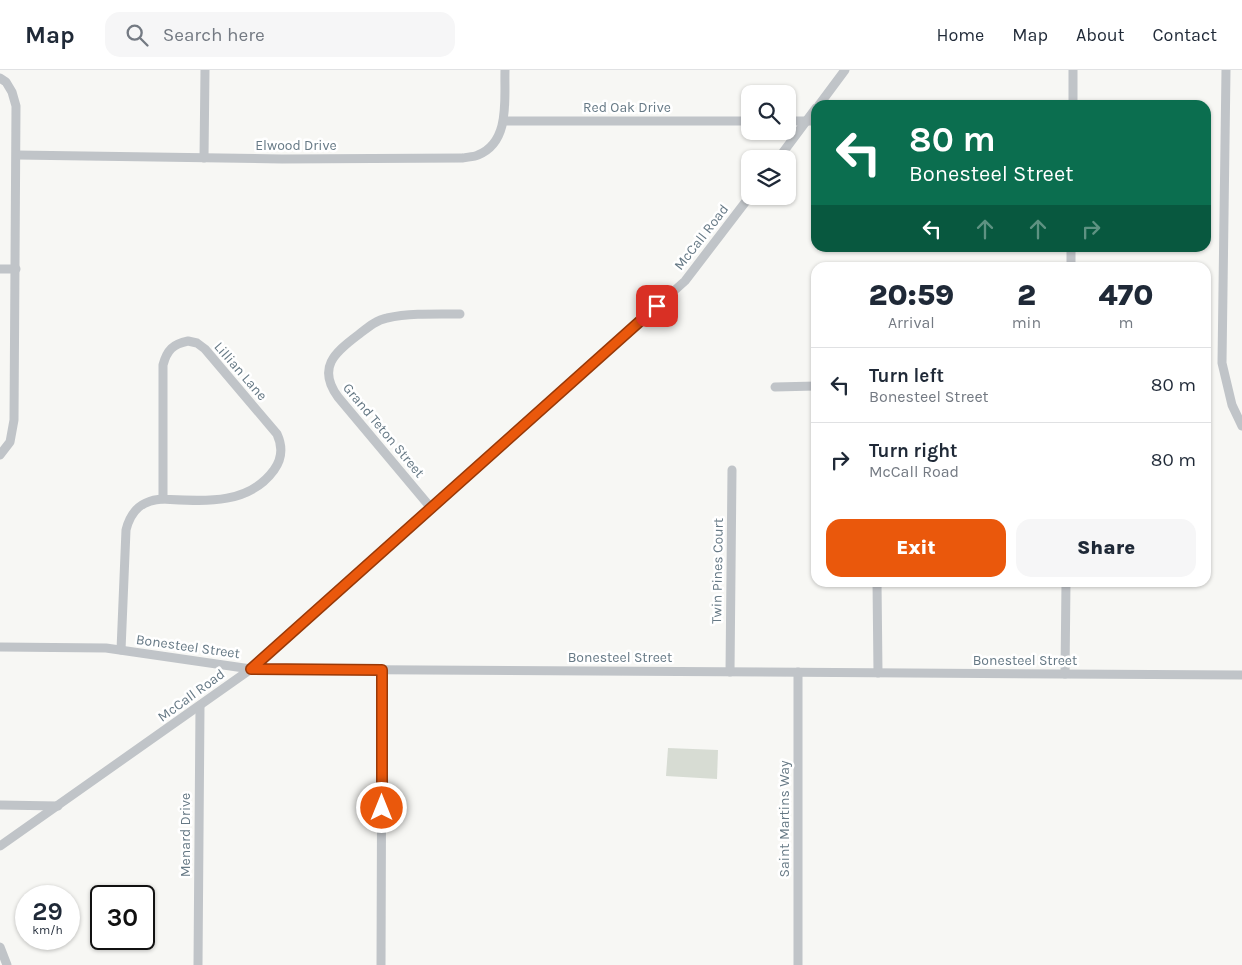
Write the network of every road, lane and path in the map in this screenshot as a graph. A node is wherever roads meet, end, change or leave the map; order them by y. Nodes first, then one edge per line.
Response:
1 (205, 70) edge
2 (504, 70) edge
3 (845, 70) edge
4 (1073, 70) edge
5 (1226, 70) edge
6 (0, 78) edge
7 (823, 100) edge
8 (1073, 100) edge
9 (504, 121) junction
10 (741, 121) edge
11 (796, 121) edge
12 (811, 121) edge
13 (811, 122) edge
14 (786, 150) edge
15 (17, 155) junction
16 (204, 158) junction
17 (743, 205) edge
18 (0, 269) edge
19 (16, 269) junction
20 (460, 314) dead end
21 (811, 386) edge
22 (775, 387) dead end
23 (1242, 426) edge
24 (0, 455) edge
25 (732, 470) dead end
26 (163, 499) junction
27 (431, 508) junction
28 (877, 587) edge
29 (1066, 587) edge
30 (0, 647) edge
31 (121, 650) junction
32 (251, 669) junction
33 (382, 670) junction
34 (730, 672) junction
35 (798, 672) junction
36 (878, 673) junction
37 (1065, 674) junction
38 (1242, 675) edge
39 (200, 706) junction
40 (0, 805) edge
41 (58, 806) junction
42 (0, 846) edge
43 (0, 947) edge
44 (7, 965) edge
45 (198, 965) edge
46 (381, 965) edge
47 (798, 965) edge

1 - 16 street
2 - 9 street, Elwood Drive
3 - 7 street
4 - 8 street
5 - 23 street
6 - 15 street
9 - 10 street, Red Oak Drive
9 - 16 street, Elwood Drive
11 - 12 street
13 - 14 street
15 - 16 street, Elwood Drive
15 - 19 street
17 - 27 street, McCall Road
18 - 19 street
19 - 24 street
20 - 27 street, Grand Teton Street
21 - 22 street
25 - 34 street, Twin Pines Court
26 - 26 street, Lillian Lane
26 - 31 street, Lillian Lane
27 - 32 street, McCall Road
28 - 36 street
29 - 37 street
30 - 31 street, Bonesteel Street
31 - 32 street, Bonesteel Street
32 - 33 street, Bonesteel Street
32 - 39 street, McCall Road
33 - 34 street, Bonesteel Street
33 - 46 street
34 - 35 street, Bonesteel Street
35 - 36 street, Bonesteel Street
35 - 47 street, Saint Martins Way
36 - 37 street, Bonesteel Street
37 - 38 street, Bonesteel Street
39 - 41 street, McCall Road
39 - 45 street, Menard Drive
40 - 41 street
41 - 42 street, McCall Road
43 - 44 street

